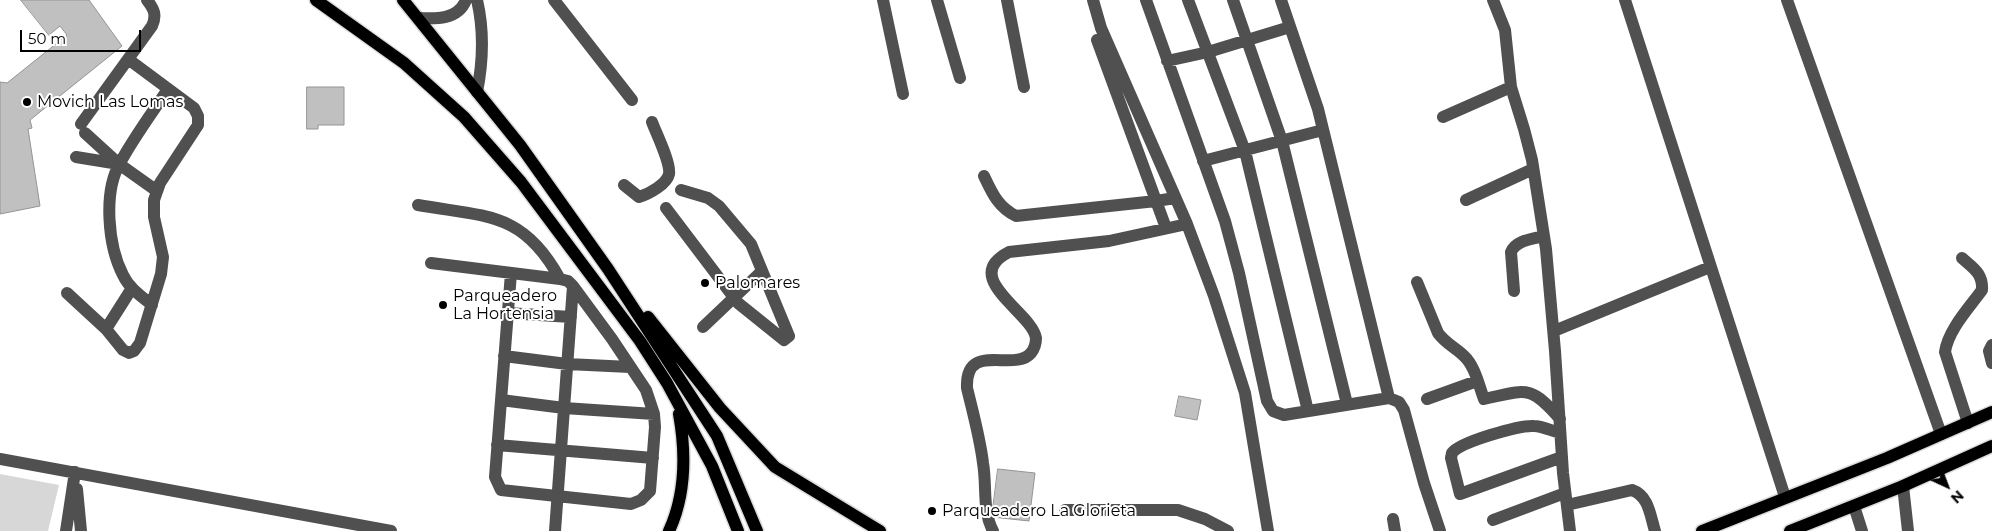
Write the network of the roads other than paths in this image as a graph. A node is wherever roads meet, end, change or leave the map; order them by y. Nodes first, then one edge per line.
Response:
1 (147, 0) edge
2 (316, 0) edge
3 (403, 0) edge
4 (466, 0) edge
5 (477, 0) edge
6 (554, 0) edge
7 (883, 0) edge
8 (936, 0) edge
9 (1007, 0) edge
10 (1083, 0) edge
11 (1093, 0) edge
12 (1146, 0) edge
13 (1188, 0) edge
14 (1233, 0) edge
15 (1281, 0) edge
16 (1493, 0) edge
17 (1625, 0) edge
18 (1787, 0) edge
19 (418, 18) junction
20 (1290, 27) junction
21 (1247, 41) junction
22 (1208, 52) junction
23 (128, 59) junction
24 (1167, 61) junction
25 (960, 78) dead end
26 (1024, 87) dead end
27 (1511, 87) junction
28 (168, 89) junction
29 (477, 92) junction
30 (903, 94) dead end
31 (632, 100) dead end
32 (1443, 117) dead end
33 (652, 122) dead end
34 (1323, 130) junction
35 (1282, 141) junction
36 (1245, 150) junction
37 (76, 157) dead end
38 (1203, 161) junction
39 (119, 164) junction
40 (1533, 169) junction
41 (984, 176) dead end
42 (624, 185) dead end
43 (157, 190) junction
44 (681, 190) dead end
45 (1175, 198) junction
46 (1466, 200) dead end
47 (1156, 201) junction
48 (418, 205) dead end
49 (666, 208) dead end
50 (1186, 224) junction
51 (1166, 228) junction
52 (1544, 236) junction
53 (1962, 258) dead end
54 (431, 263) dead end
55 (1710, 267) junction
56 (608, 269) junction
57 (762, 270) junction
58 (511, 273) junction
59 (560, 279) junction
60 (1417, 282) dead end
61 (573, 286) junction
62 (132, 288) junction
63 (1514, 291) dead end
64 (67, 293) dead end
65 (734, 298) junction
66 (152, 305) junction
67 (508, 313) junction
68 (571, 317) junction
69 (703, 327) dead end
70 (106, 329) junction
71 (1554, 331) junction
72 (1992, 345) edge
73 (504, 356) junction
74 (1992, 363) edge
75 (568, 364) junction
76 (630, 367) junction
77 (1477, 381) junction
78 (1389, 398) junction
79 (1427, 399) dead end
80 (501, 400) junction
81 (675, 400) junction
82 (1347, 404) junction
83 (1547, 404) junction
84 (564, 408) junction
85 (1308, 411) junction
86 (1992, 412) edge
87 (654, 414) junction
88 (1560, 419) junction
89 (1968, 423) junction
90 (1555, 432) junction
91 (1941, 434) junction
92 (497, 445) junction
93 (1992, 446) edge
94 (561, 450) junction
95 (1562, 457) junction
96 (652, 458) junction
97 (0, 459) edge
98 (75, 472) junction
99 (1903, 486) junction
100 (558, 497) junction
101 (1785, 497) junction
102 (1566, 499) junction
103 (1854, 506) junction
104 (1065, 510) dead end
105 (1493, 520) dead end
106 (66, 531) edge
107 (81, 531) edge
108 (391, 531) edge
109 (555, 531) edge
110 (669, 531) edge
111 (738, 531) edge
112 (758, 531) edge
113 (880, 531) edge
114 (993, 531) edge
115 (1228, 531) edge
116 (1268, 531) edge
117 (1440, 531) edge
118 (1570, 531) edge
119 (1655, 531) edge
120 (1702, 531) edge
121 (1790, 531) edge
122 (1862, 531) edge
123 (1908, 531) edge

1 - 23 street
2 - 81 main road
3 - 19 main road
4 - 19 street
5 - 29 street
6 - 31 street
7 - 30 street
8 - 25 street
9 - 26 street
10 - 47 street
11 - 45 street
12 - 24 street
13 - 22 street
14 - 21 street
15 - 20 street
16 - 27 street
17 - 55 street
18 - 91 street
19 - 29 main road
20 - 21 street
20 - 34 street
21 - 22 street
21 - 35 street
22 - 24 street
22 - 36 street
23 - 28 street
23 - 39 street
24 - 38 street
27 - 32 street
27 - 40 street
28 - 39 street
28 - 43 street
29 - 56 main road
33 - 42 street
34 - 35 street
34 - 78 street
35 - 36 street
35 - 82 street
36 - 38 street
36 - 85 street
37 - 39 street
38 - 85 street
39 - 43 street
39 - 62 street
40 - 46 street
40 - 52 street
41 - 47 street
43 - 66 street
44 - 57 street
45 - 47 street
45 - 50 street
47 - 51 street
48 - 59 street
49 - 65 street
50 - 51 street
50 - 116 street
51 - 114 street
52 - 63 street
52 - 71 street
53 - 89 street
54 - 58 street
55 - 71 street
55 - 101 street
56 - 112 main road
56 - 113 main road
57 - 65 street
57 - 65 street
58 - 59 street
58 - 67 street
59 - 61 street
60 - 77 street
61 - 68 street
61 - 76 street
62 - 66 street
62 - 70 street
64 - 70 street
65 - 69 street
66 - 70 street
67 - 68 street
67 - 73 street
68 - 75 street
71 - 88 street
72 - 74 street
73 - 75 street
73 - 80 street
75 - 76 street
75 - 84 street
76 - 87 street
77 - 79 street
77 - 83 street
78 - 82 street
78 - 117 street
80 - 84 street
80 - 92 street
81 - 110 main road
81 - 111 main road
82 - 85 street
83 - 88 street
83 - 90 street
84 - 87 street
84 - 94 street
86 - 89 main road
87 - 96 street
88 - 90 street
89 - 91 main road
90 - 95 street
90 - 95 street
91 - 101 main road
92 - 94 street
92 - 100 street
93 - 99 main road
94 - 96 street
94 - 100 street
95 - 102 street
96 - 100 street
97 - 98 street
98 - 106 street
98 - 107 street
98 - 108 street
99 - 103 main road
99 - 123 street
100 - 109 street
101 - 120 main road
102 - 105 street
102 - 118 street
102 - 119 street
103 - 121 main road
103 - 122 street
104 - 115 street

